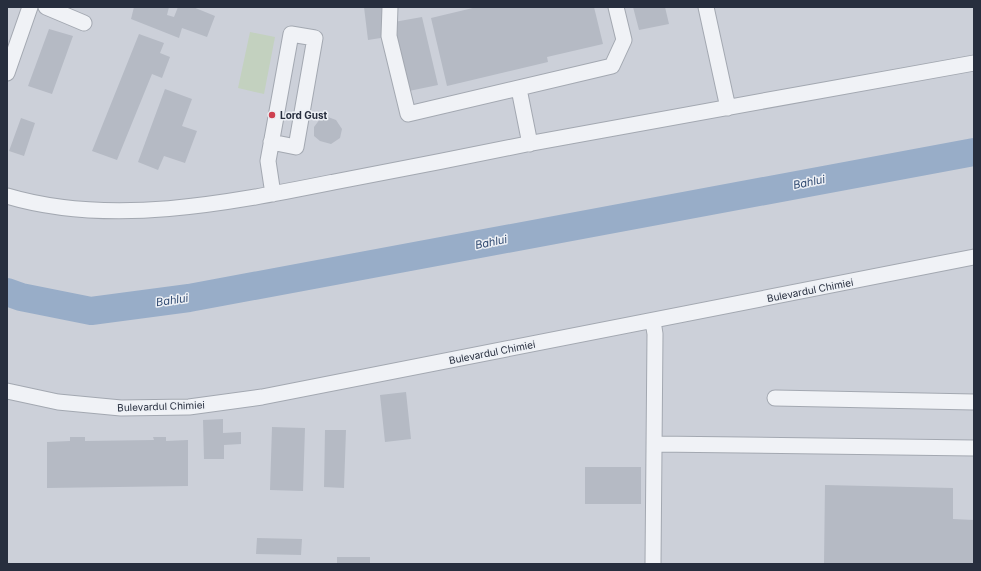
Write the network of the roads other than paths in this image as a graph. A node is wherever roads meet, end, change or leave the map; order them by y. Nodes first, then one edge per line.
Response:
1 (30, 7) edge
2 (46, 7) edge
3 (390, 7) edge
4 (616, 7) edge
5 (706, 7) edge
6 (84, 23) dead end
7 (974, 63) edge
8 (7, 73) edge
9 (519, 89) junction
10 (728, 108) junction
11 (271, 142) junction
12 (530, 144) junction
13 (273, 194) junction
14 (7, 196) edge
15 (974, 257) edge
16 (653, 321) junction
17 (7, 391) edge
18 (775, 398) dead end
19 (974, 402) edge
20 (655, 444) junction
21 (974, 448) edge
22 (653, 564) edge

1 - 8 street
2 - 6 street
3 - 9 street
4 - 9 street
5 - 10 street
7 - 10 street
9 - 12 street
10 - 12 street
11 - 11 street
11 - 13 street
12 - 13 street
13 - 14 street
15 - 16 street, Bulevardul Chimiei
16 - 17 street, Bulevardul Chimiei
16 - 20 street
18 - 19 street
20 - 21 street
20 - 22 street

